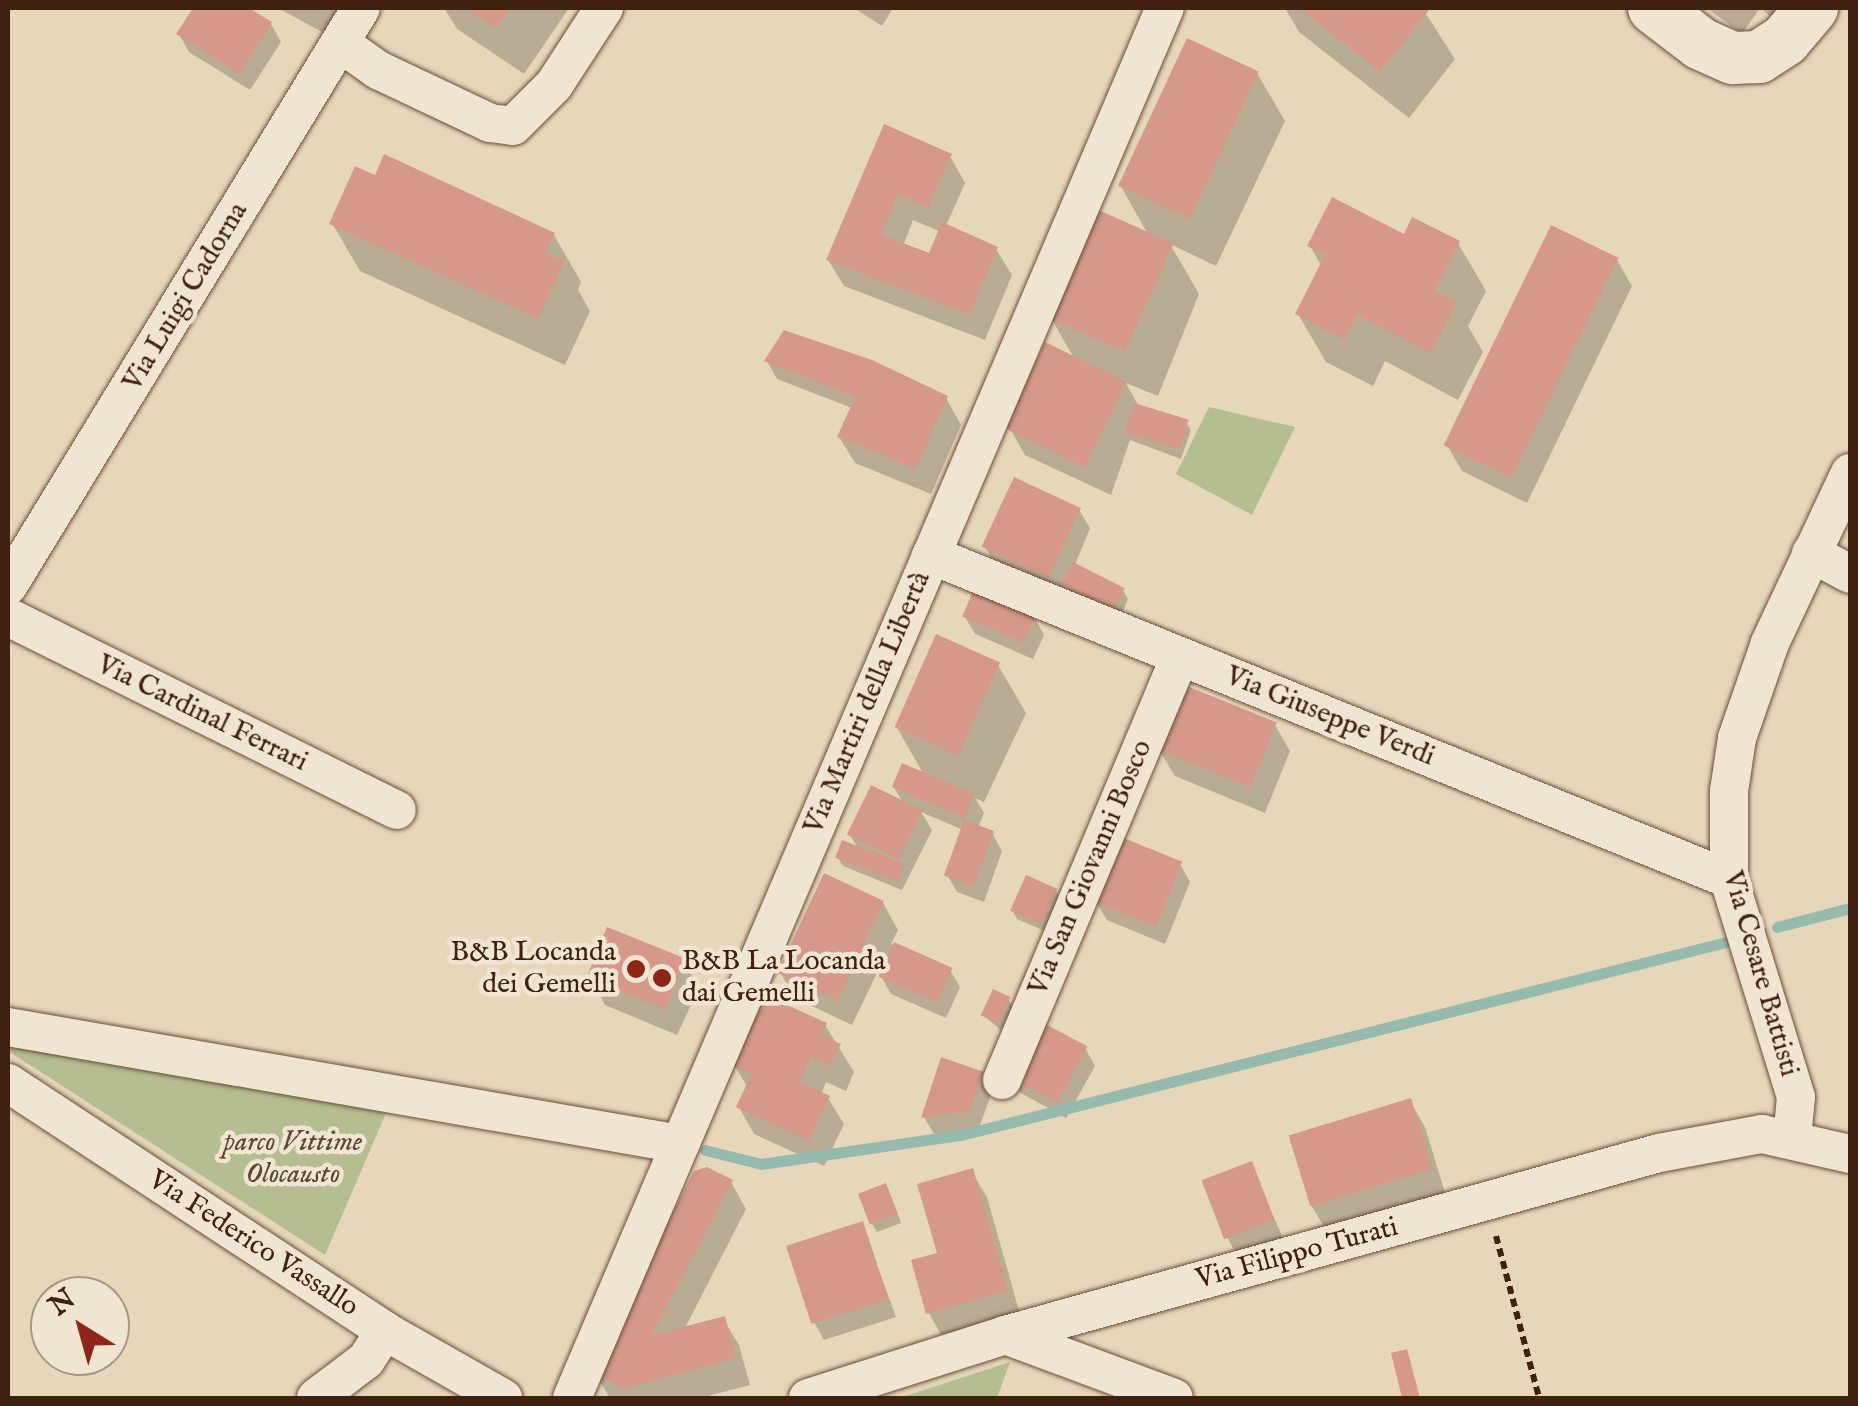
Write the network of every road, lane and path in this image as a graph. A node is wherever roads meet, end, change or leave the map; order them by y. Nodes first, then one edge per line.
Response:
1 (361, 8) edge
2 (604, 8) edge
3 (1654, 8) edge
4 (1812, 8) edge
5 (1163, 10) edge
6 (340, 43) junction
7 (1850, 474) edge
8 (1811, 554) junction
9 (931, 555) junction
10 (1850, 574) edge
11 (8, 586) edge
12 (8, 617) edge
13 (1180, 656) junction
14 (397, 810) dead end
15 (1729, 878) junction
16 (8, 1027) edge
17 (1002, 1080) dead end
18 (8, 1084) edge
19 (1792, 1139) junction
20 (680, 1144) junction
21 (1850, 1154) edge
22 (1487, 1201) junction
23 (385, 1331) junction
24 (1005, 1334) junction
25 (316, 1398) edge
26 (503, 1398) edge
27 (572, 1398) edge
28 (808, 1398) edge
29 (1174, 1398) edge
30 (1539, 1398) edge

1 - 6 street, Via Luigi Cadorna
2 - 6 street
3 - 4 street
5 - 9 street, Via Martiri della Libertà
6 - 11 street, Via Luigi Cadorna
7 - 8 street, Via Cesare Battisti
8 - 10 street
8 - 15 street, Via Cesare Battisti
9 - 13 street, Via Giuseppe Verdi
9 - 20 street, Via Martiri della Libertà
12 - 14 street, Via Cardinal Ferrari
13 - 15 street, Via Giuseppe Verdi
13 - 17 street, Via San Giovanni Bosco
15 - 19 street, Via Cesare Battisti
16 - 20 street
18 - 23 street, Via Federico Vassallo
19 - 21 street, Via Filippo Turati
19 - 22 street, Via Filippo Turati
20 - 27 street, Via Martiri della Libertà
22 - 24 street, Via Filippo Turati
22 - 30 path
23 - 25 street
23 - 26 street, Via Federico Vassallo
24 - 28 street, Via Filippo Turati
24 - 29 street

